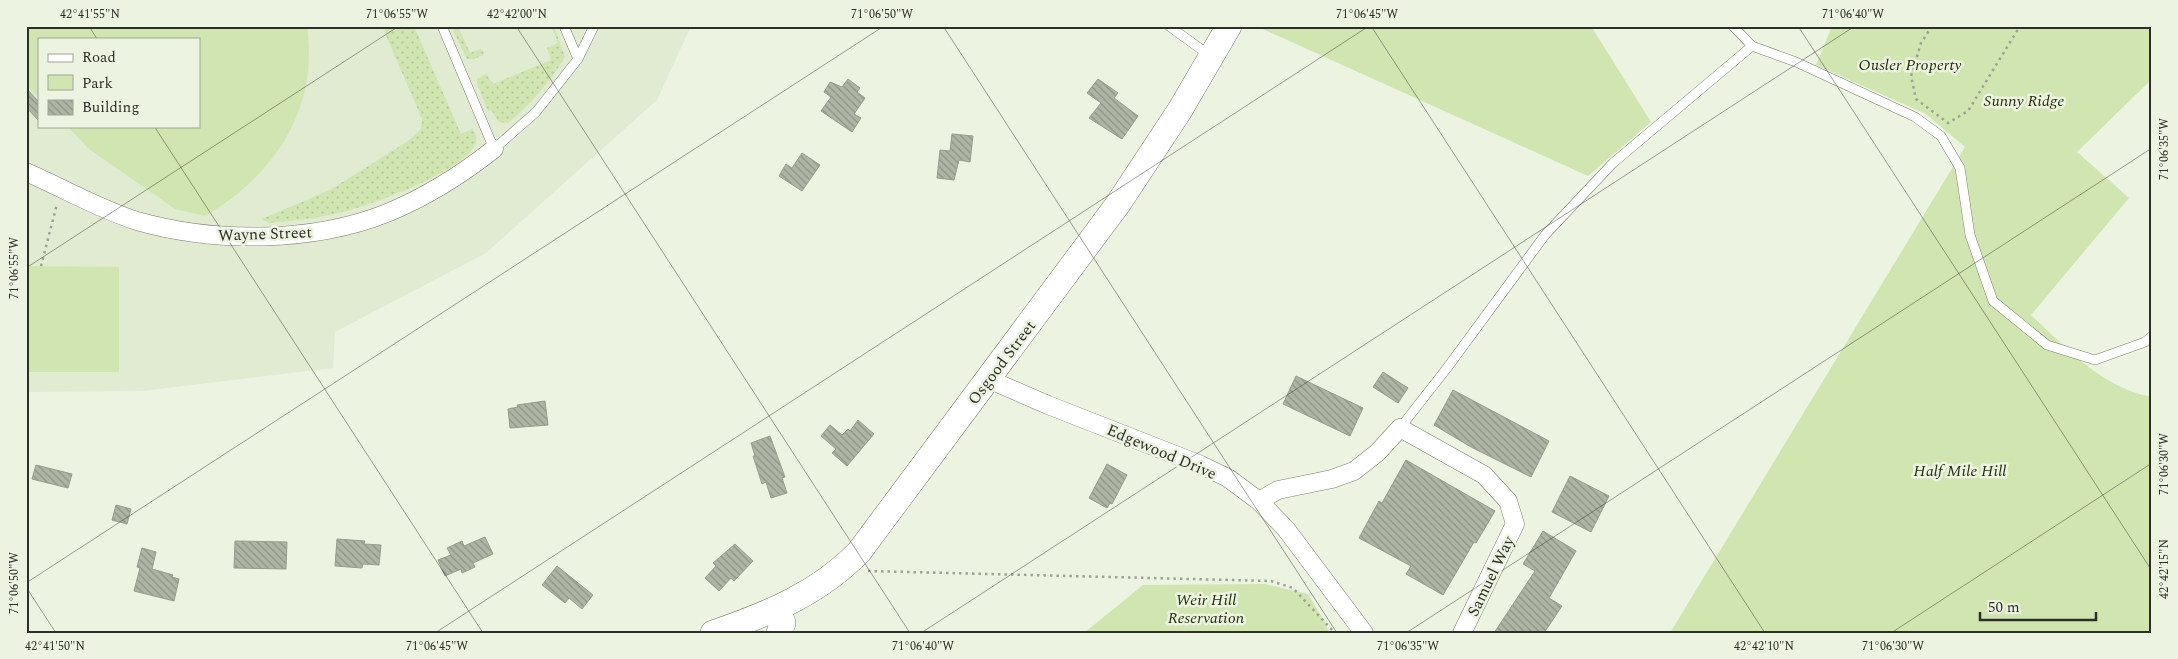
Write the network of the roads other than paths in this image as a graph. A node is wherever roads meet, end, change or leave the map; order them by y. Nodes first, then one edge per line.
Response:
1 (442, 26) edge
2 (564, 26) edge
3 (594, 26) edge
4 (1168, 26) edge
5 (1229, 26) edge
6 (1733, 26) edge
7 (1752, 46) junction
8 (1212, 57) junction
9 (578, 59) junction
10 (494, 149) junction
11 (26, 172) edge
12 (2152, 336) edge
13 (988, 379) junction
14 (1400, 428) junction
15 (1259, 501) junction
16 (778, 608) junction
17 (713, 633) edge
18 (779, 633) edge
19 (1364, 633) edge
20 (1462, 633) edge

1 - 10 lane
2 - 9 lane
3 - 9 lane
4 - 8 lane
5 - 8 street, Osgood Street
6 - 7 lane
7 - 12 lane
7 - 14 lane
8 - 13 street, Osgood Street
9 - 10 lane
10 - 11 street, Wayne Street
13 - 15 street, Edgewood Drive
13 - 16 street, Osgood Street
14 - 15 street
14 - 20 street, Samuel Way
15 - 19 street, Edgewood Drive
16 - 17 street, Osgood Street
16 - 18 street

